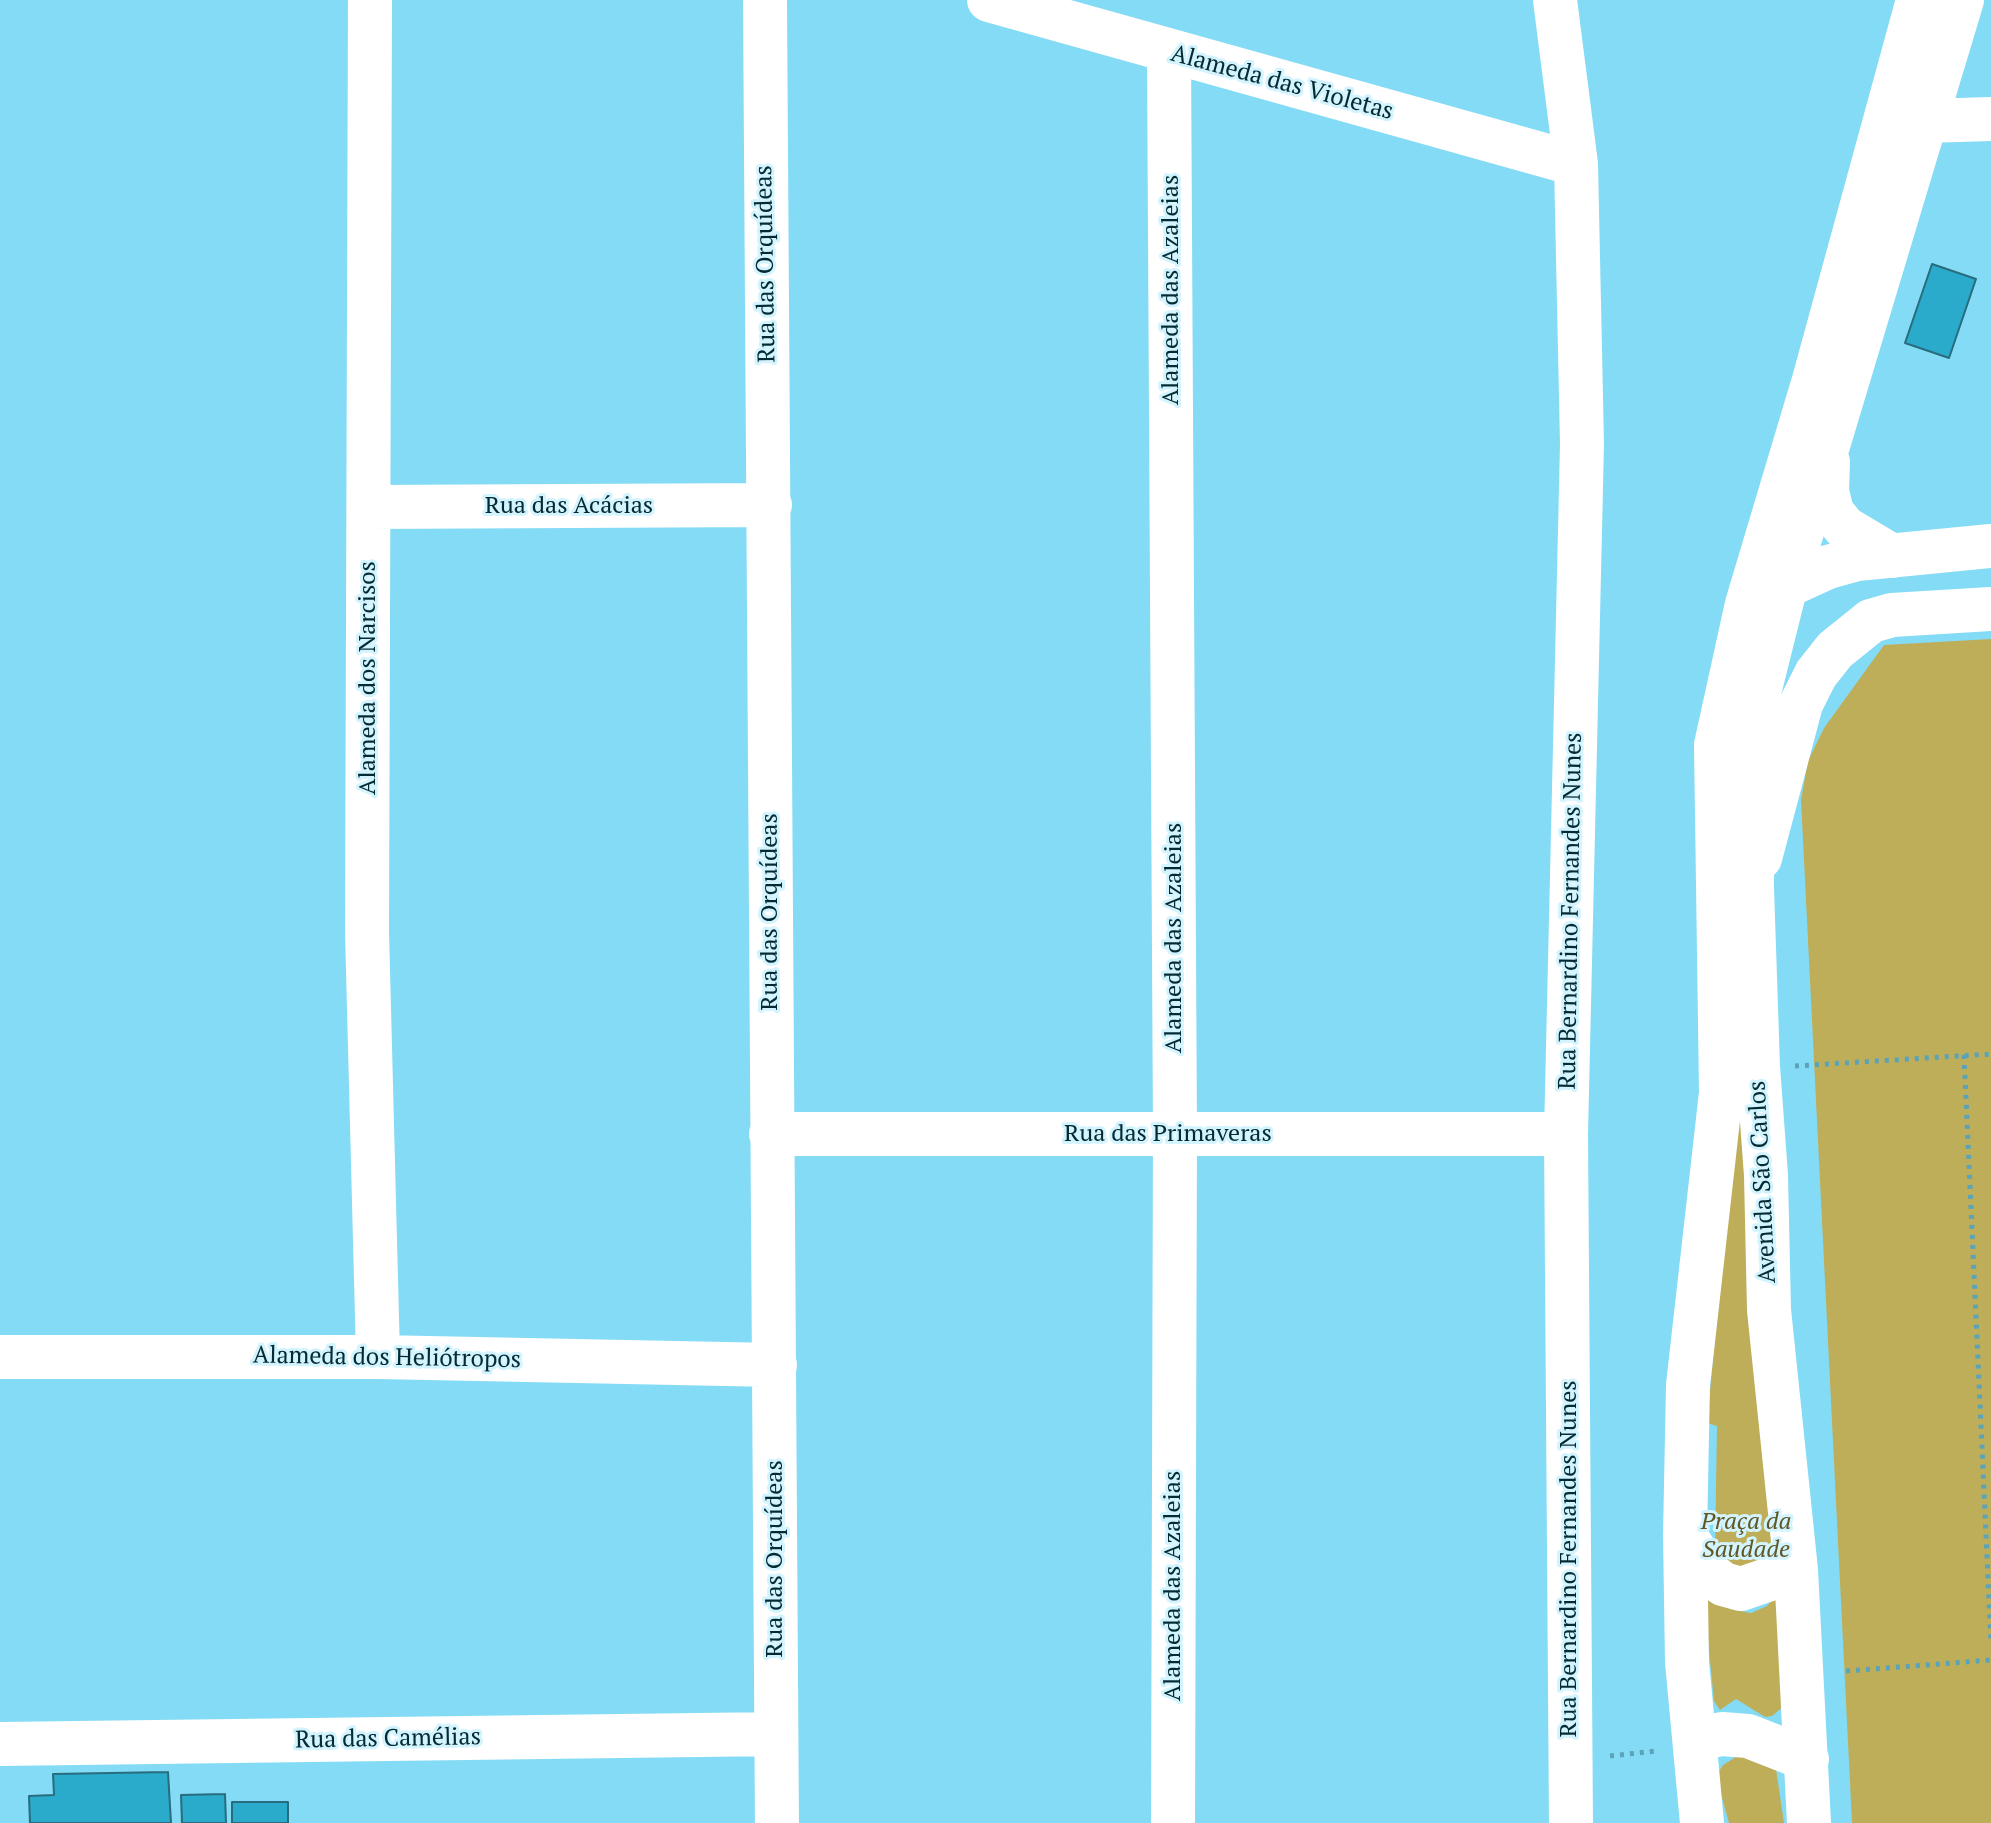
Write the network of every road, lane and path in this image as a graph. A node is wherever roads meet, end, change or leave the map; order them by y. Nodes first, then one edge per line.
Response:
1 (370, 0) edge
2 (765, 0) edge
3 (989, 0) edge
4 (1555, 0) edge
5 (1918, 0) edge
6 (1962, 0) edge
7 (1169, 53) junction
8 (1991, 119) edge
9 (1925, 121) junction
10 (1576, 164) junction
11 (1829, 435) junction
12 (770, 505) junction
13 (369, 507) junction
14 (1991, 546) edge
15 (1892, 556) junction
16 (1786, 585) junction
17 (1747, 604) junction
18 (1991, 609) edge
19 (1752, 888) junction
20 (1991, 1054) edge
21 (1964, 1055) junction
22 (1758, 1067) junction
23 (1175, 1133) junction
24 (771, 1134) junction
25 (1566, 1134) junction
26 (0, 1357) edge
27 (378, 1357) junction
28 (775, 1365) junction
29 (1685, 1535) junction
30 (1796, 1570) junction
31 (1991, 1644) edge
32 (1991, 1660) edge
33 (1846, 1671) dead end
34 (776, 1734) junction
35 (0, 1744) edge
36 (1696, 1747) junction
37 (1807, 1759) junction
38 (1571, 1760) junction
39 (777, 1823) edge
40 (1173, 1823) edge
41 (1571, 1823) edge
42 (1702, 1823) edge
43 (1809, 1823) edge

1 - 13 street, Alameda dos Narcisos
2 - 12 street, Rua das Orquídeas
3 - 7 street, Alameda das Violetas
4 - 10 street, Rua Bernardino Fernandes Nunes
5 - 17 street
6 - 9 street
7 - 10 street, Alameda das Violetas
7 - 23 street, Alameda das Azaleias
8 - 9 street
9 - 11 street
10 - 25 street, Rua Bernardino Fernandes Nunes
11 - 15 street
11 - 16 street, Avenida São Carlos
12 - 13 street, Rua das Acácias
12 - 24 street, Rua das Orquídeas
13 - 27 street, Alameda dos Narcisos
14 - 15 street
15 - 16 street
16 - 17 street
16 - 19 street, Avenida São Carlos
17 - 29 street
18 - 19 street
19 - 22 street, Avenida São Carlos
20 - 21 path
21 - 22 path
21 - 31 path
22 - 30 street, Avenida São Carlos
23 - 24 street, Rua das Primaveras
23 - 25 street, Rua das Primaveras
23 - 40 street, Alameda das Azaleias
24 - 28 street, Rua das Orquídeas
25 - 38 street, Rua Bernardino Fernandes Nunes
26 - 27 street, Alameda dos Heliótropos
27 - 28 street, Alameda dos Heliótropos
28 - 34 street, Rua das Orquídeas
29 - 30 street
29 - 36 street
30 - 37 street, Avenida São Carlos
32 - 33 path
34 - 35 street, Rua das Camélias
34 - 39 street, Rua das Orquídeas
36 - 37 street
36 - 38 path
36 - 42 street
37 - 43 street, Avenida São Carlos
38 - 41 street, Rua Bernardino Fernandes Nunes

